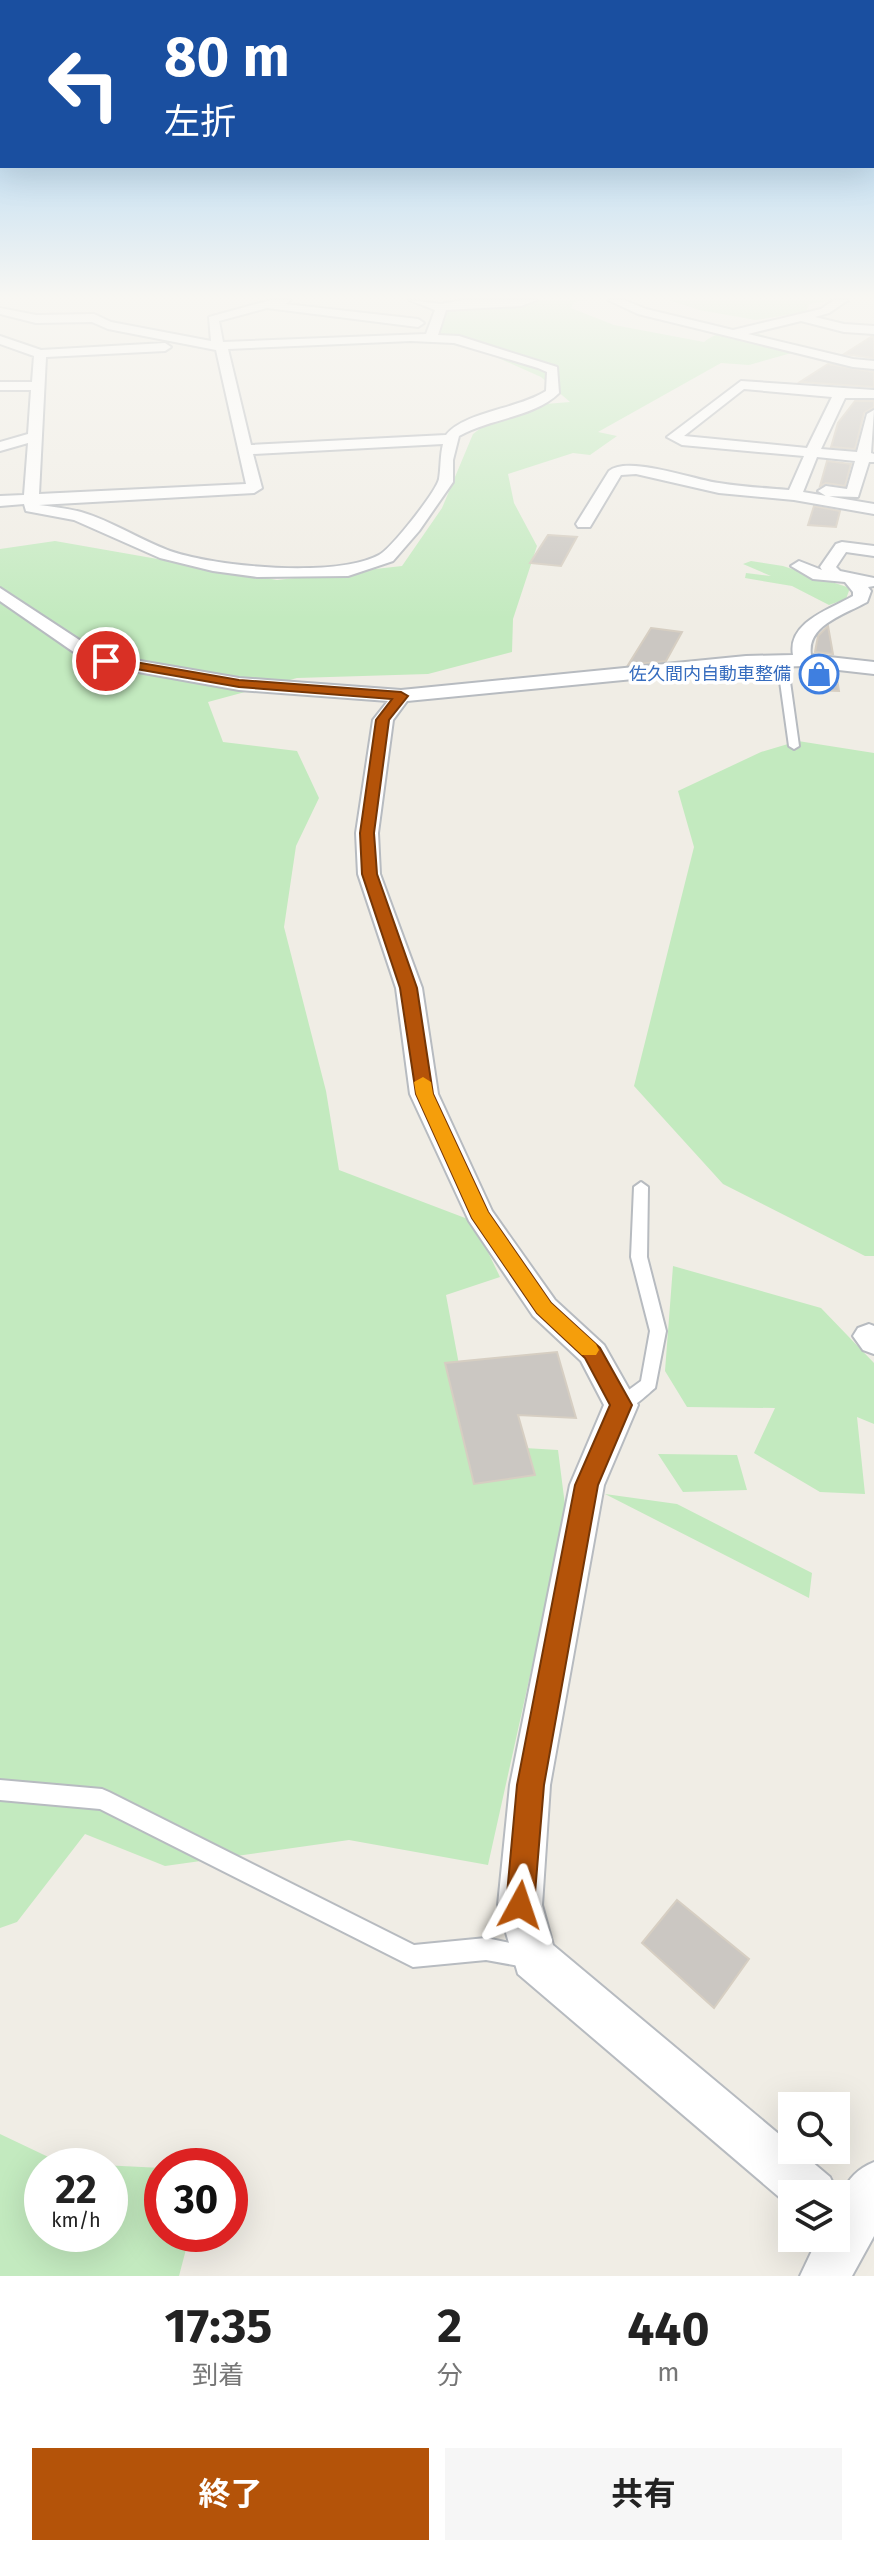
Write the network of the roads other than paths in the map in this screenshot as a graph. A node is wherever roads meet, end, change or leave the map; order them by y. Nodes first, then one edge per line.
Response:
1 (36, 406) edge
2 (237, 406) edge
3 (532, 406) edge
4 (714, 406) edge
5 (682, 409) dead end
6 (706, 412) junction
7 (859, 415) edge
8 (821, 435) junction
9 (837, 436) dead end
10 (33, 437) junction
11 (450, 439) junction
12 (865, 439) edge
13 (0, 447) edge
14 (247, 450) junction
15 (813, 453) junction
16 (869, 458) edge
17 (857, 481) junction
18 (628, 482) dead end
19 (874, 483) edge
20 (604, 489) junction
21 (796, 492) junction
22 (30, 499) junction
23 (0, 501) edge
24 (874, 509) edge
25 (584, 524) dead end
26 (874, 551) edge
27 (799, 566) dead end
28 (834, 575) junction
29 (853, 581) junction
30 (874, 582) edge
31 (0, 593) edge
32 (782, 660) junction
33 (803, 660) junction
34 (874, 668) edge
35 (401, 696) junction
36 (794, 746) dead end
37 (641, 1187) dead end
38 (621, 1405) junction
39 (0, 1790) edge
40 (534, 1958) junction
41 (796, 2180) edge
42 (854, 2208) edge
43 (825, 2276) edge

1 - 10 street
2 - 14 street
3 - 11 street
4 - 6 street
5 - 6 street
6 - 15 street
7 - 8 street
7 - 12 street
8 - 9 street
8 - 15 street
10 - 13 street
10 - 22 street
11 - 14 street
11 - 22 street
12 - 16 street
14 - 22 street
15 - 16 street
15 - 21 street
16 - 17 street
17 - 19 street
17 - 21 street
18 - 20 street
20 - 21 street
20 - 25 street
21 - 24 street
22 - 23 street
26 - 28 street
27 - 28 street
28 - 29 street
29 - 30 street
29 - 33 street
31 - 35 street
32 - 33 street
32 - 35 street
32 - 36 lane
33 - 34 street
35 - 38 street
37 - 38 lane
38 - 40 street
39 - 40 lane
40 - 41 street
42 - 43 street

